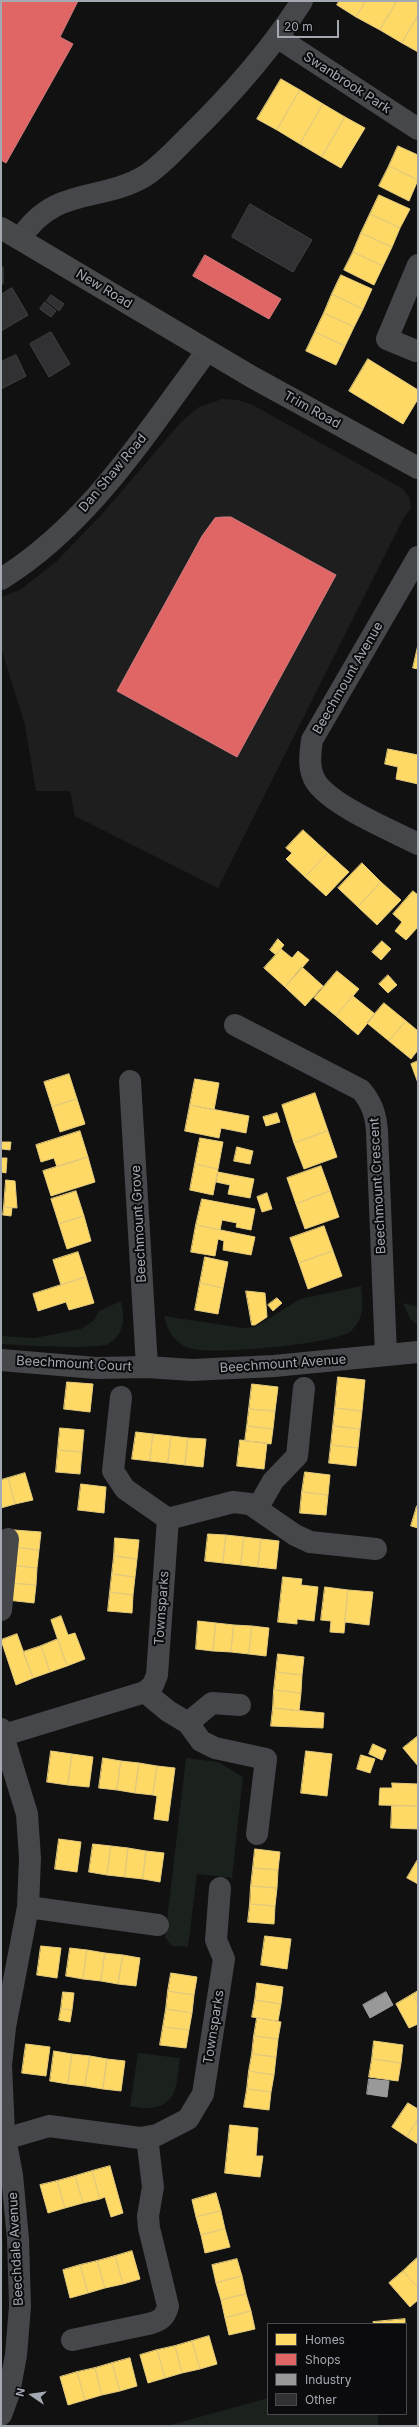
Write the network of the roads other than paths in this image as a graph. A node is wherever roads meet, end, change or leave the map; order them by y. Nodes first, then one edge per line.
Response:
1 (302, 1) edge
2 (277, 38) junction
3 (418, 129) edge
4 (1, 228) edge
5 (20, 239) junction
6 (418, 265) edge
7 (416, 350) dead end
8 (207, 351) junction
9 (418, 468) edge
10 (417, 562) edge
11 (1, 579) edge
12 (418, 844) edge
13 (235, 1025) dead end
14 (130, 1081) dead end
15 (418, 1352) edge
16 (386, 1355) junction
17 (1, 1360) edge
18 (147, 1367) junction
19 (304, 1388) dead end
20 (121, 1397) dead end
21 (257, 1509) junction
22 (168, 1519) junction
23 (8, 1539) dead end
24 (376, 1549) dead end
25 (1, 1610) edge
26 (145, 1692) junction
27 (240, 1706) dead end
28 (188, 1723) junction
29 (2, 1732) edge
30 (257, 1834) dead end
31 (220, 1888) dead end
32 (28, 1907) junction
33 (158, 1925) dead end
34 (147, 2137) junction
35 (6, 2139) junction
36 (72, 2340) dead end
37 (1, 2415) edge

1 - 2 street
2 - 3 street, Swanbrook Park
2 - 5 street
4 - 5 main road, New Road
5 - 8 main road, New Road
6 - 7 street
8 - 9 main road, Trim Road
8 - 11 street, Dan Shaw Road
10 - 12 street, Beechmount Avenue
13 - 16 street, Beechmount Crescent
14 - 18 street, Beechmount Grove
15 - 16 street, Beechmount Avenue
16 - 18 street, Beechmount Avenue
17 - 18 street, Beechmount Court
19 - 21 street
20 - 22 street
21 - 22 street
21 - 24 street
22 - 26 street, Townsparks
23 - 25 street
26 - 28 street
26 - 29 street
27 - 28 street
28 - 30 street
29 - 32 street, Beechdale Avenue
31 - 34 street, Townsparks
32 - 33 street
32 - 35 street, Beechdale Avenue
34 - 35 street, Townsparks
34 - 36 street
35 - 37 street, Beechdale Avenue

